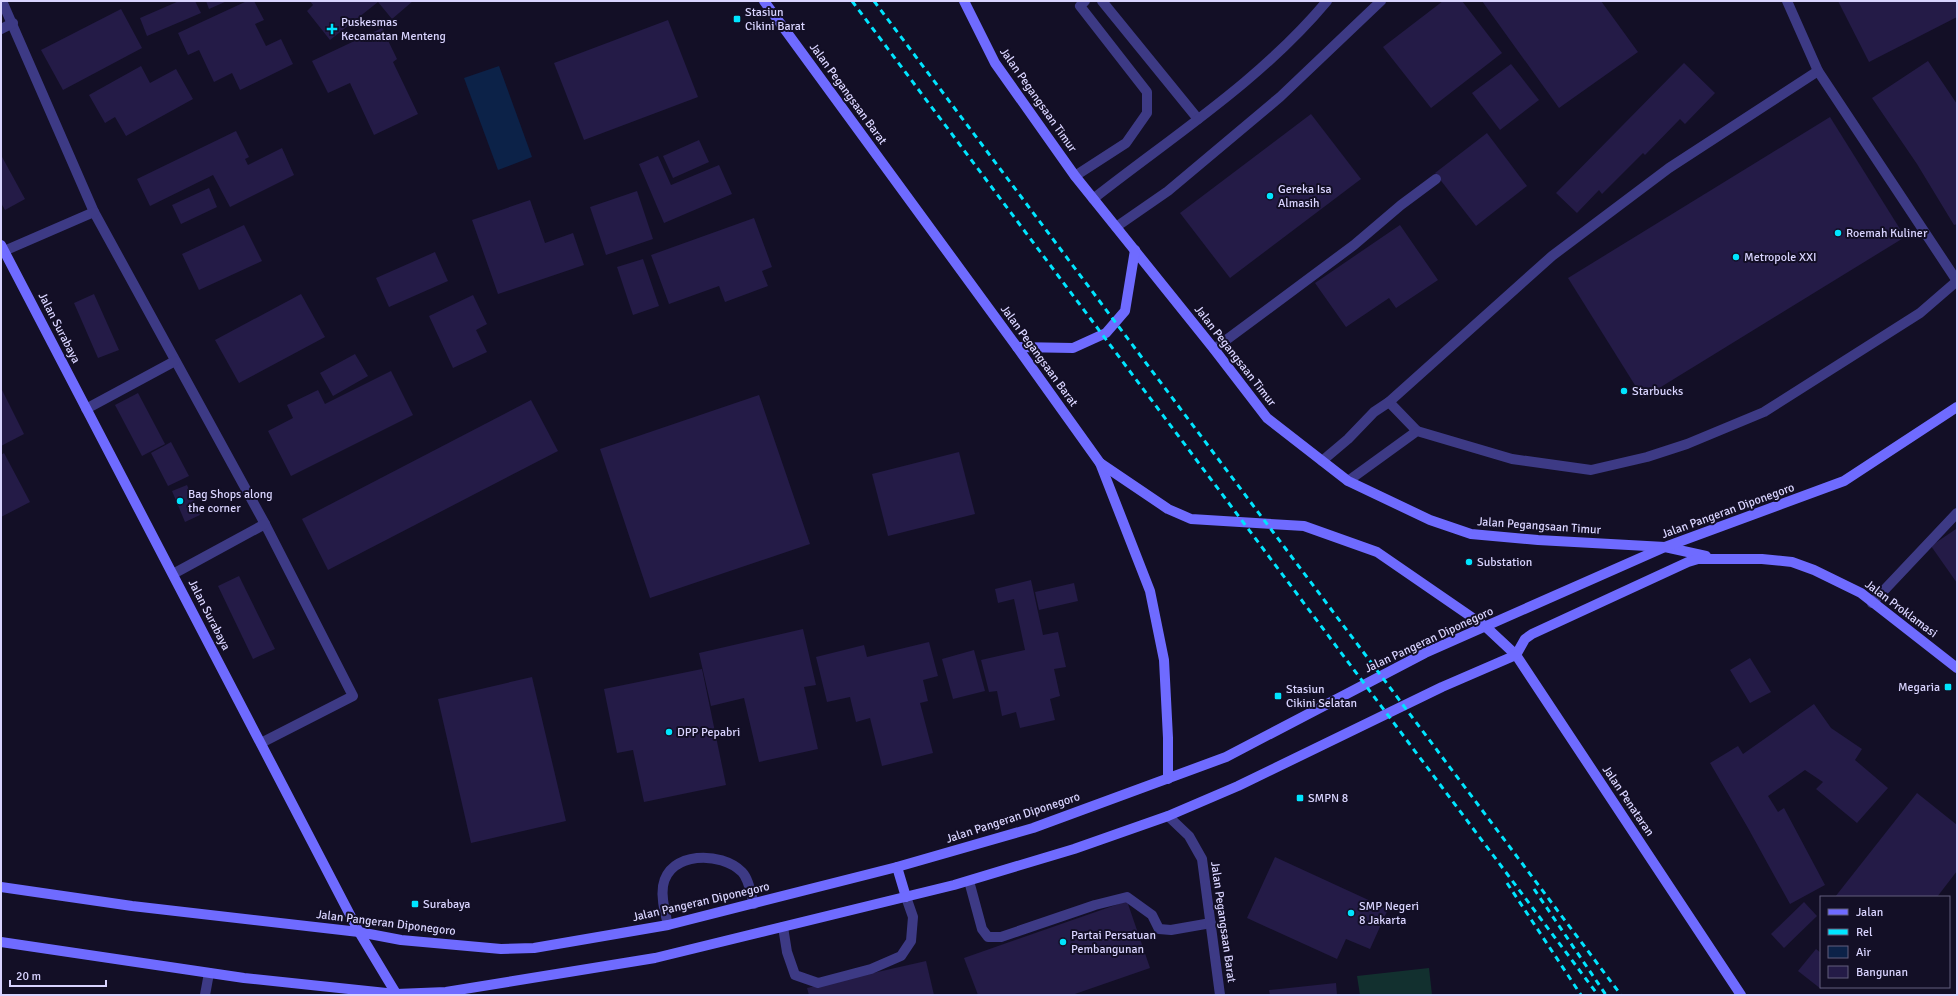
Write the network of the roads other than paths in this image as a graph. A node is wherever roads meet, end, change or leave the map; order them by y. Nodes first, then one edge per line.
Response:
1 (2, 1) edge
2 (764, 1) edge
3 (964, 1) edge
4 (1085, 1) edge
5 (1102, 1) edge
6 (1327, 1) edge
7 (1381, 1) edge
8 (1787, 1) edge
9 (13, 23) junction
10 (1, 29) edge
11 (1818, 71) junction
12 (1198, 119) junction
13 (1075, 176) junction
14 (1436, 179) dead end
15 (1093, 199) junction
16 (94, 212) junction
17 (1116, 227) junction
18 (2, 248) edge
19 (1135, 250) junction
20 (1957, 281) edge
21 (1017, 347) junction
22 (1214, 349) junction
23 (175, 361) junction
24 (1389, 402) junction
25 (1957, 407) edge
26 (86, 409) junction
27 (1417, 430) junction
28 (1322, 461) junction
29 (1100, 463) junction
30 (1348, 482) junction
31 (1957, 513) edge
32 (265, 524) junction
33 (1665, 547) junction
34 (1708, 558) junction
35 (173, 574) junction
36 (1872, 602) junction
37 (1486, 627) junction
38 (1516, 655) junction
39 (1957, 668) edge
40 (261, 743) junction
41 (1168, 779) junction
42 (1168, 816) junction
43 (897, 867) junction
44 (969, 881) junction
45 (1, 887) edge
46 (906, 897) junction
47 (754, 904) junction
48 (1211, 923) junction
49 (668, 925) junction
50 (783, 927) junction
51 (359, 932) junction
52 (1, 942) edge
53 (209, 972) junction
54 (205, 995) edge
55 (396, 995) edge
56 (1220, 995) edge
57 (1741, 995) edge

1 - 9 street
2 - 21 main road, Jalan Pegangsaan Barat
3 - 13 main road, Jalan Pegangsaan Timur
4 - 13 street
5 - 12 street
6 - 12 street
7 - 17 street
8 - 11 street
9 - 10 street
9 - 16 street
11 - 20 street
11 - 24 street
12 - 15 street
13 - 15 main road, Jalan Pegangsaan Timur
14 - 22 street
15 - 17 main road, Jalan Pegangsaan Timur
16 - 18 street
16 - 23 street
17 - 19 main road, Jalan Pegangsaan Timur
18 - 26 main road, Jalan Surabaya
19 - 21 main road
19 - 22 main road, Jalan Pegangsaan Timur
20 - 27 street
21 - 29 main road, Jalan Pegangsaan Barat
22 - 28 main road, Jalan Pegangsaan Timur
23 - 26 street
23 - 32 street
24 - 27 street
24 - 28 street
25 - 33 main road, Jalan Pangeran Diponegoro
26 - 35 main road, Jalan Surabaya
27 - 30 street
28 - 30 main road, Jalan Pegangsaan Timur
29 - 37 main road, Jalan Penataran
29 - 41 main road, Jalan Pegangsaan Barat
30 - 33 main road, Jalan Pegangsaan Timur
31 - 36 street
32 - 35 street
32 - 40 street
33 - 34 main road, Jalan Pegangsaan Timur
33 - 37 main road, Jalan Pangeran Diponegoro
34 - 36 main road, Jalan Proklamasi
34 - 38 main road
35 - 40 main road, Jalan Surabaya
36 - 39 main road, Jalan Proklamasi
37 - 38 main road, Jalan Penataran
37 - 41 main road, Jalan Pangeran Diponegoro
38 - 42 main road
38 - 57 main road, Jalan Penataran
40 - 51 main road, Jalan Surabaya
41 - 43 main road, Jalan Pangeran Diponegoro
42 - 44 main road
42 - 48 street, Jalan Pegangsaan Barat
43 - 46 main road
43 - 47 main road, Jalan Pangeran Diponegoro
44 - 46 main road
44 - 48 street
45 - 51 main road, Jalan Pangeran Diponegoro
46 - 50 main road
46 - 50 street
47 - 49 main road, Jalan Pangeran Diponegoro
47 - 49 street
48 - 56 street, Jalan Pegangsaan Barat
49 - 51 main road, Jalan Pangeran Diponegoro
50 - 55 main road
51 - 55 main road, Jalan Surabaya
52 - 53 main road
53 - 54 street
53 - 55 main road

